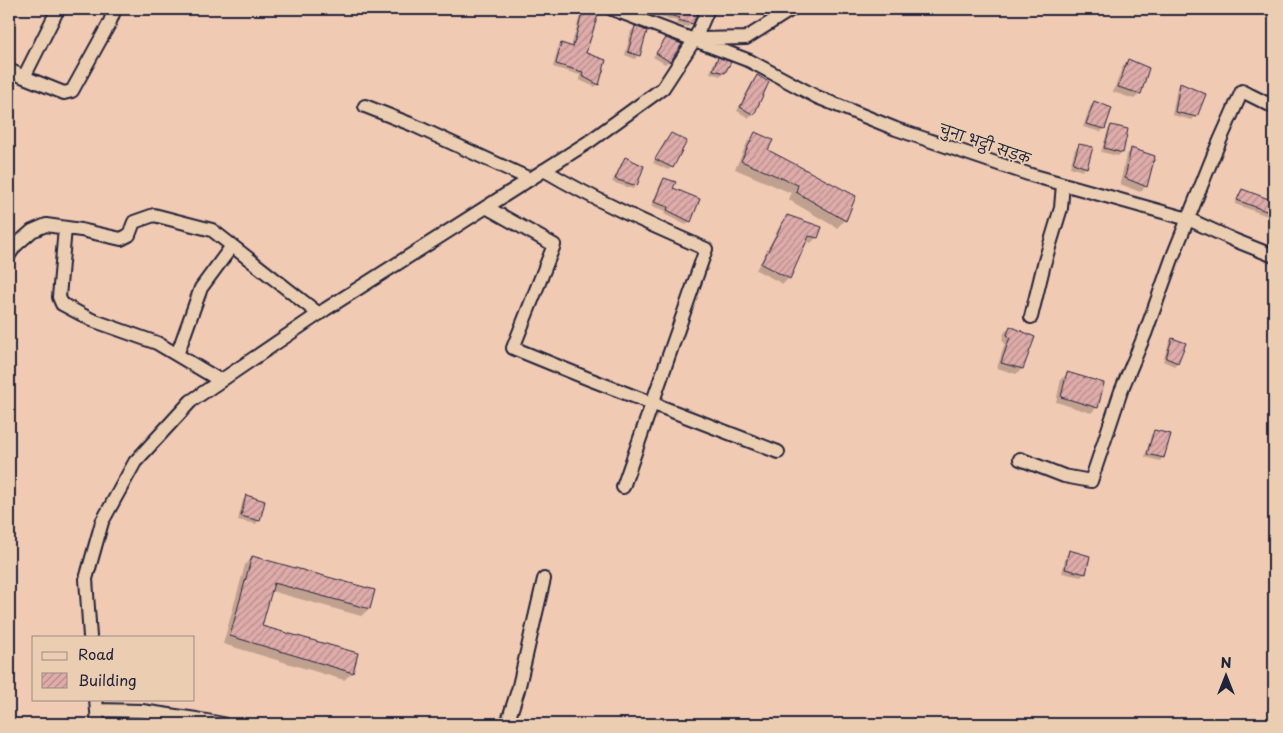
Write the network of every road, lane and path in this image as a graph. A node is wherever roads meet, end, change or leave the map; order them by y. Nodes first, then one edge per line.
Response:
1 (58, 9) edge
2 (115, 9) edge
3 (612, 9) edge
4 (708, 9) edge
5 (792, 9) edge
6 (695, 39) junction
7 (9, 70) edge
8 (24, 77) junction
9 (365, 106) dead end
10 (1274, 107) edge
11 (544, 170) junction
12 (530, 179) junction
13 (1064, 184) junction
14 (486, 207) junction
15 (1188, 219) junction
16 (65, 228) junction
17 (232, 246) junction
18 (9, 255) edge
19 (1274, 256) edge
20 (319, 314) junction
21 (1031, 317) dead end
22 (177, 355) junction
23 (221, 381) junction
24 (652, 403) junction
25 (778, 452) dead end
26 (1020, 459) dead end
27 (623, 487) dead end
28 (544, 579) dead end
29 (90, 636) edge
30 (97, 705) edge
31 (98, 724) edge
32 (223, 724) edge
33 (507, 724) edge

1 - 8 street
2 - 8 street
3 - 6 street, चुना भट्ठी सड़क
4 - 6 street
5 - 6 street
6 - 11 street
6 - 13 street, चुना भट्ठी सड़क
7 - 8 street
9 - 12 street
10 - 15 street
11 - 12 street
11 - 24 street
12 - 14 street
13 - 15 street, चुना भट्ठी सड़क
13 - 21 street
14 - 20 street
14 - 24 street
15 - 19 street, चुना भट्ठी सड़क
15 - 26 street
16 - 17 street
16 - 18 street
16 - 22 street
17 - 20 street
17 - 22 street
20 - 23 street
22 - 23 street
23 - 29 street
24 - 25 street
24 - 27 street
28 - 33 street
30 - 31 street
30 - 32 street

